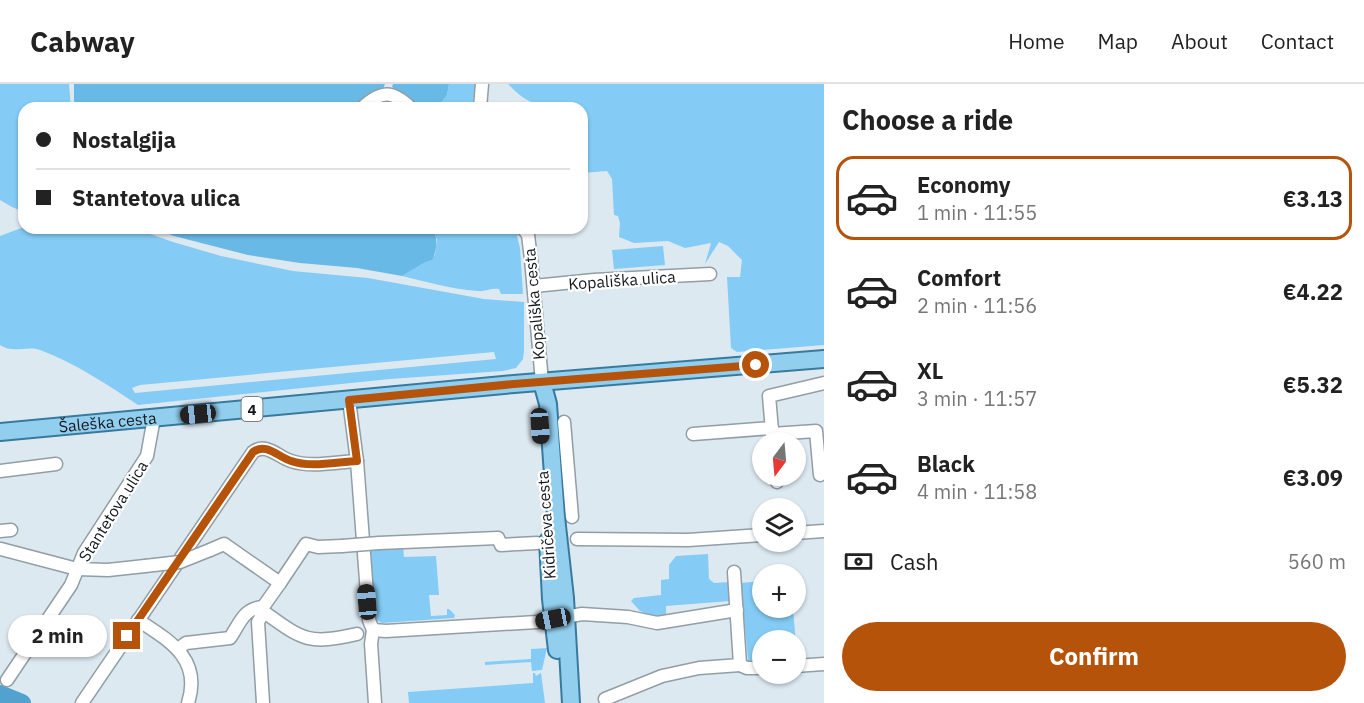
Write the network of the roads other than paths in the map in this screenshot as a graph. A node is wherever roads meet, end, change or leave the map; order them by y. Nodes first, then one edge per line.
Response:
1 (482, 84) edge
2 (388, 89) edge
3 (370, 102) edge
4 (405, 102) edge
5 (480, 102) edge
6 (527, 234) edge
7 (710, 274) dead end
8 (534, 286) junction
9 (824, 359) edge
10 (542, 382) junction
11 (824, 383) edge
12 (349, 400) junction
13 (154, 418) junction
14 (564, 422) dead end
15 (0, 432) edge
16 (772, 432) edge
17 (805, 432) edge
18 (693, 434) dead end
19 (752, 435) edge
20 (357, 461) junction
21 (56, 464) dead end
22 (0, 471) edge
23 (820, 475) dead end
24 (572, 517) dead end
25 (824, 531) edge
26 (806, 532) edge
27 (752, 536) edge
28 (577, 539) dead end
29 (537, 543) dead end
30 (1, 549) edge
31 (77, 569) junction
32 (734, 572) dead end
33 (280, 583) junction
34 (264, 609) junction
35 (737, 610) junction
36 (560, 618) junction
37 (138, 620) junction
38 (373, 630) junction
39 (357, 634) dead end
40 (178, 649) junction
41 (824, 664) edge
42 (740, 665) junction
43 (806, 665) edge
44 (752, 668) edge
45 (7, 680) dead end
46 (605, 699) dead end
47 (82, 703) edge
48 (188, 703) edge
49 (263, 703) edge
50 (375, 703) edge
51 (561, 703) edge
52 (571, 703) edge

1 - 5 street
2 - 3 street
2 - 4 street
6 - 8 street, Kopališka cesta
7 - 8 street, Kopališka ulica
8 - 10 street, Kopališka cesta
9 - 10 main road, Šaleška cesta / 4
10 - 12 main road, Šaleška cesta / 4
10 - 36 main road, Kidričeva cesta
11 - 16 street
12 - 13 main road, Šaleška cesta / 4
12 - 20 street
13 - 15 main road, Šaleška cesta / 4
13 - 31 street, Stantetova ulica
14 - 24 street
17 - 23 street
18 - 19 street
20 - 37 street
20 - 38 street
21 - 22 street
25 - 26 street
27 - 28 street
29 - 33 street, bridge
30 - 31 street, Stantetova ulica
31 - 33 street, bridge
31 - 45 street, Stantetova ulica
32 - 35 street
33 - 34 street
34 - 39 street
34 - 40 street
34 - 49 street
35 - 36 street
35 - 42 street
36 - 38 street
36 - 51 main road, Kidričeva cesta
36 - 52 main road, Kidričeva cesta
37 - 40 street
37 - 47 street
38 - 50 street
40 - 48 street
41 - 43 street
42 - 44 street
42 - 46 street

